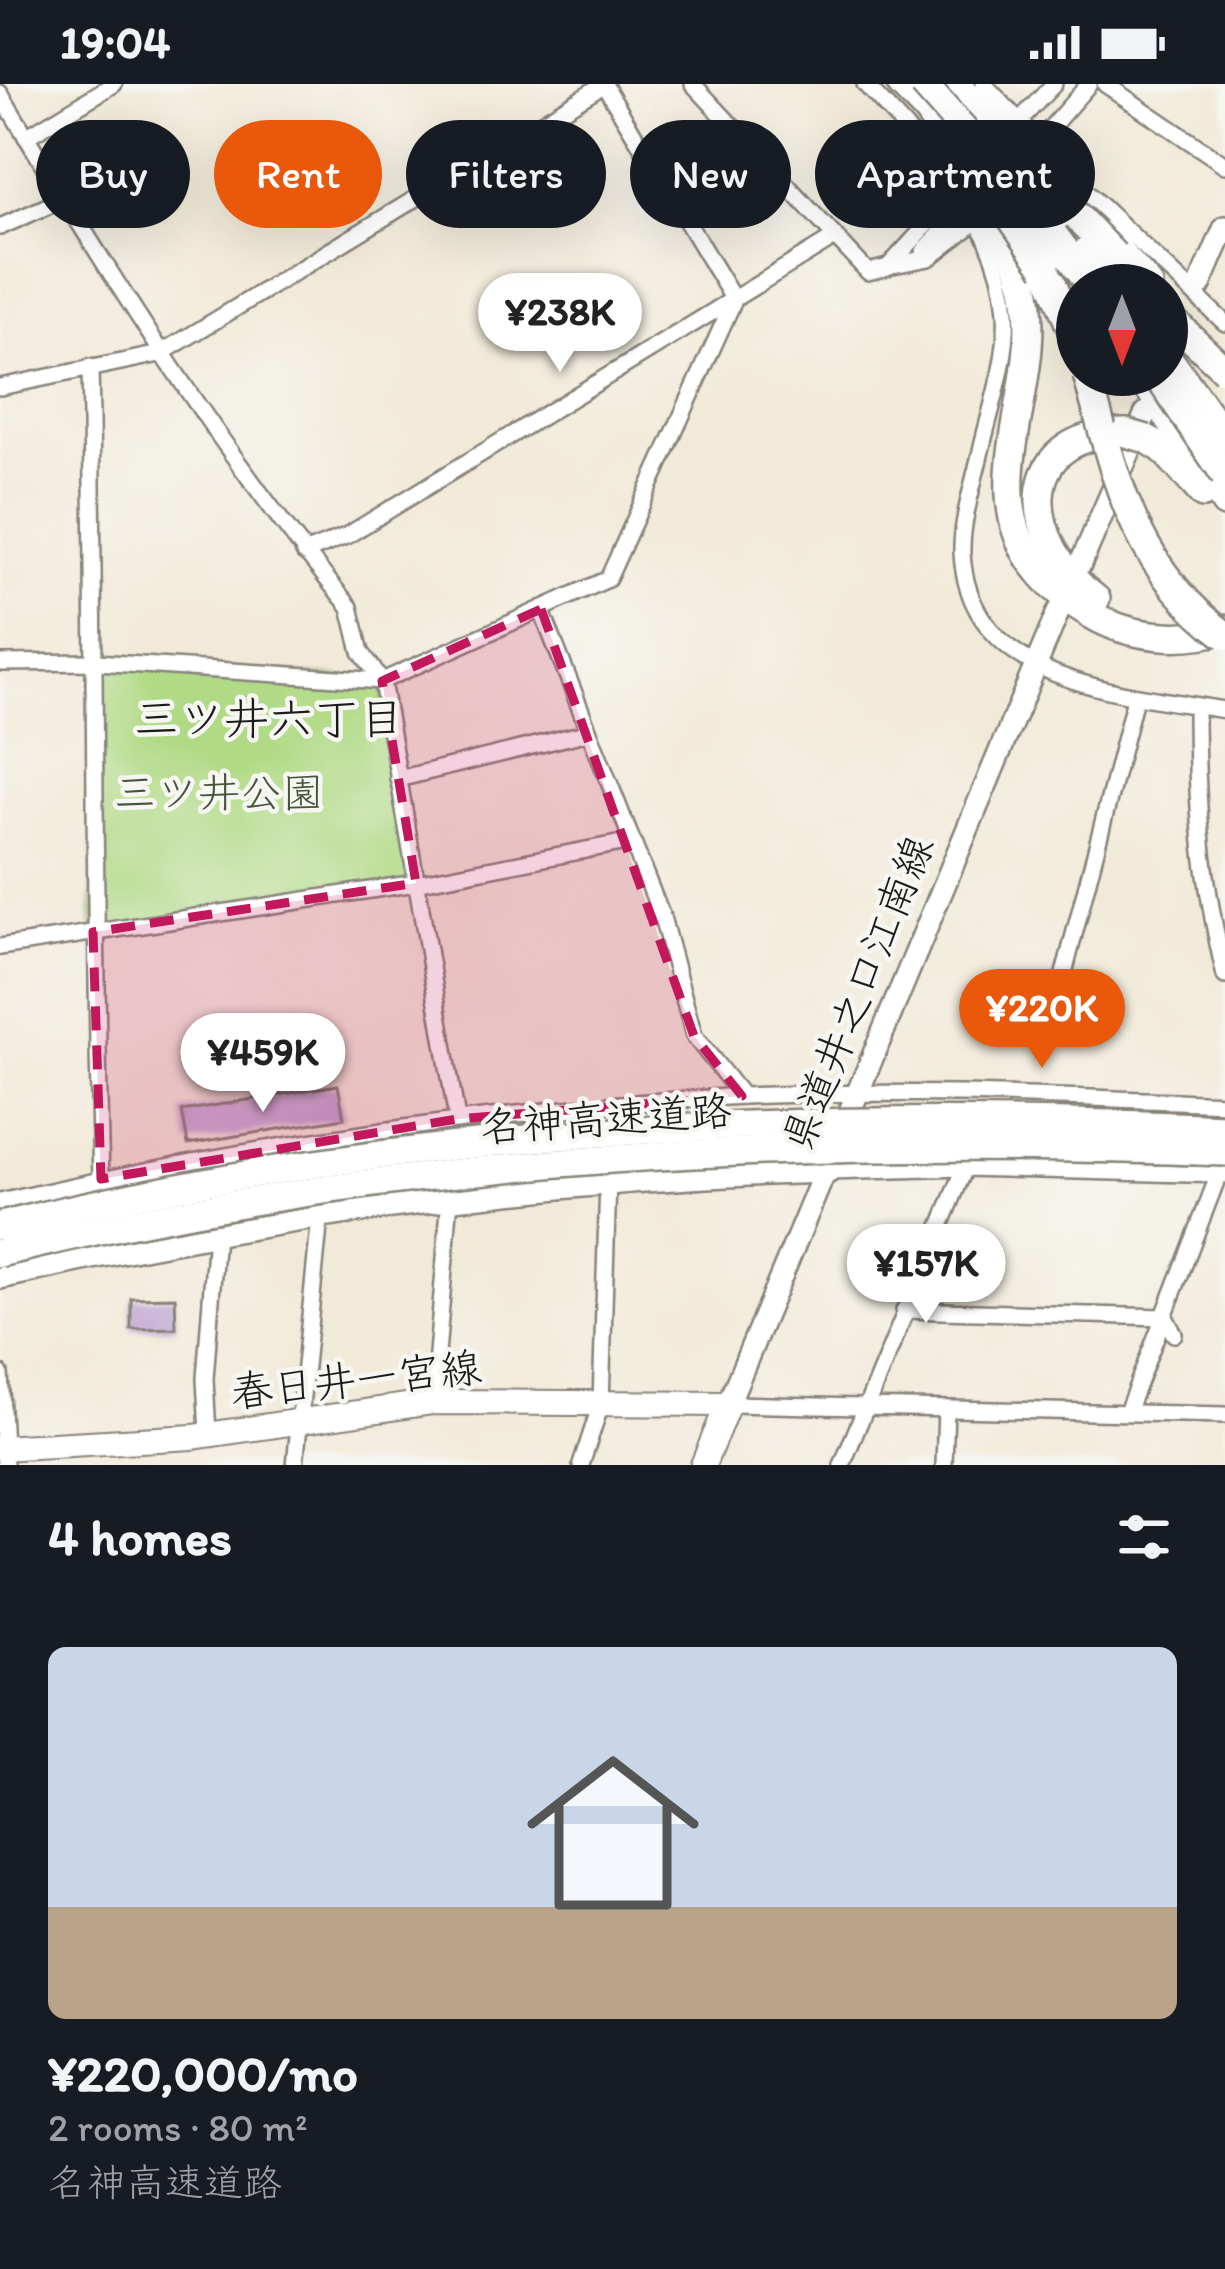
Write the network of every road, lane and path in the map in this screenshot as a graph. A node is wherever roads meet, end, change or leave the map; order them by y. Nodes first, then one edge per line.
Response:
1 (114, 84) edge
2 (604, 84) edge
3 (693, 84) edge
4 (865, 84) edge
5 (904, 84) edge
6 (954, 84) edge
7 (984, 84) edge
8 (1054, 84) edge
9 (1080, 84) edge
10 (1089, 84) edge
11 (1105, 84) edge
12 (0, 93) edge
13 (924, 96) edge
14 (5, 111) edge
15 (898, 120) edge
16 (1004, 120) edge
17 (1012, 120) edge
18 (1032, 120) edge
19 (1039, 120) edge
20 (1041, 120) edge
21 (26, 136) junction
22 (36, 154) edge
23 (1225, 164) edge
24 (1095, 201) edge
25 (36, 211) edge
26 (1095, 223) edge
27 (0, 226) edge
28 (1225, 227) edge
29 (79, 228) edge
30 (924, 228) edge
31 (943, 228) edge
32 (968, 228) edge
33 (981, 228) edge
34 (1082, 228) edge
35 (835, 237) junction
36 (910, 260) junction
37 (1059, 264) edge
38 (1075, 264) edge
39 (1105, 264) edge
40 (1128, 264) edge
41 (888, 267) junction
42 (1200, 285) dead end
43 (1056, 298) edge
44 (734, 300) junction
45 (1225, 323) edge
46 (1188, 332) edge
47 (1188, 336) edge
48 (160, 353) junction
49 (89, 367) junction
50 (1225, 370) edge
51 (1188, 373) edge
52 (1225, 380) edge
53 (1188, 385) edge
54 (0, 387) edge
55 (1093, 396) edge
56 (1154, 396) edge
57 (1171, 396) edge
58 (1225, 425) edge
59 (1140, 428) junction
60 (1225, 436) edge
61 (1225, 475) edge
62 (1225, 503) edge
63 (1225, 520) edge
64 (304, 553) junction
65 (1081, 563) dead end
66 (542, 609) junction
67 (1225, 610) edge
68 (1058, 612) dead end
69 (1157, 627) junction
70 (1225, 632) edge
71 (97, 662) junction
72 (0, 663) edge
73 (1034, 663) junction
74 (382, 682) junction
75 (1135, 698) junction
76 (1196, 706) junction
77 (1225, 710) edge
78 (589, 732) junction
79 (398, 779) junction
80 (632, 841) junction
81 (416, 883) junction
82 (93, 932) junction
83 (0, 946) edge
84 (1225, 976) edge
85 (1039, 1036) dead end
86 (857, 1093) junction
87 (742, 1096) junction
88 (1225, 1103) edge
89 (458, 1119) junction
90 (1225, 1128) edge
91 (1223, 1167) edge
92 (964, 1168) junction
93 (829, 1172) junction
94 (101, 1179) junction
95 (608, 1180) junction
96 (450, 1198) junction
97 (0, 1202) edge
98 (320, 1216) junction
99 (0, 1226) edge
100 (216, 1234) junction
101 (0, 1253) edge
102 (0, 1278) edge
103 (904, 1310) junction
104 (1166, 1317) junction
105 (1174, 1334) dead end
106 (0, 1373) edge
107 (433, 1402) junction
108 (728, 1404) junction
109 (601, 1405) junction
110 (867, 1406) junction
111 (946, 1408) junction
112 (1127, 1412) junction
113 (1225, 1415) edge
114 (304, 1417) junction
115 (208, 1434) junction
116 (3, 1454) edge
117 (295, 1465) edge
118 (581, 1465) edge
119 (704, 1465) edge
120 (842, 1465) edge
121 (944, 1465) edge

1 - 21 street
2 - 44 street
2 - 48 street
3 - 35 street
4 - 15 street
5 - 13 highway
5 - 43 highway, bridge
6 - 16 highway
7 - 17 street
8 - 18 street
9 - 19 street
10 - 20 street
11 - 23 street
12 - 14 street
13 - 37 highway
13 - 38 highway, bridge
13 - 69 highway
14 - 21 street
21 - 22 street
24 - 45 street
25 - 27 street
26 - 40 highway, bridge
28 - 42 main road
29 - 48 street
30 - 41 street
31 - 36 street
32 - 36 street
33 - 73 street
34 - 39 highway, bridge
35 - 41 street
35 - 44 street
36 - 41 street
44 - 64 street
44 - 66 street
46 - 50 highway, bridge
47 - 52 highway
48 - 49 street
48 - 64 street
49 - 54 street
49 - 71 street
51 - 58 highway
53 - 60 highway, bridge
55 - 70 highway, bridge
56 - 62 highway
57 - 61 highway, bridge
59 - 63 highway
59 - 65 main road
59 - 69 highway
64 - 74 street
66 - 74 street
66 - 78 street
67 - 69 highway
68 - 73 main road, 県道井之口江南線
69 - 70 highway
71 - 72 street
71 - 74 street
71 - 82 street
73 - 75 street
73 - 86 main road, 県道井之口江南線
74 - 79 street
75 - 76 street
75 - 85 street
76 - 77 street
76 - 84 street
78 - 79 street
78 - 80 street
79 - 81 street
80 - 81 street
80 - 87 street
81 - 82 street
81 - 89 street
82 - 83 street
82 - 94 street
86 - 87 street
86 - 88 street
86 - 93 main road, 県道井之口江南線
87 - 89 street
89 - 94 street
90 - 99 highway, 名神高速道路, bridge
91 - 92 street
91 - 101 highway, 名神高速道路, bridge
91 - 104 street
92 - 93 street
92 - 103 street
93 - 95 main road
93 - 108 main road, 県道井之口江南線
94 - 97 street
95 - 96 main road
95 - 109 street
96 - 98 main road
96 - 107 street
98 - 100 main road
98 - 114 street
100 - 102 main road
100 - 115 street
103 - 104 street
103 - 110 street
104 - 105 street
104 - 112 street
106 - 116 street
107 - 109 main road, 春日井一宮線
107 - 114 main road, 春日井一宮線
108 - 109 main road, 春日井一宮線
108 - 110 street
108 - 119 main road
109 - 118 street
110 - 111 street
110 - 120 street
111 - 112 street
111 - 121 street
112 - 113 street
114 - 115 main road, 春日井一宮線
114 - 117 street
115 - 116 main road, 春日井一宮線

